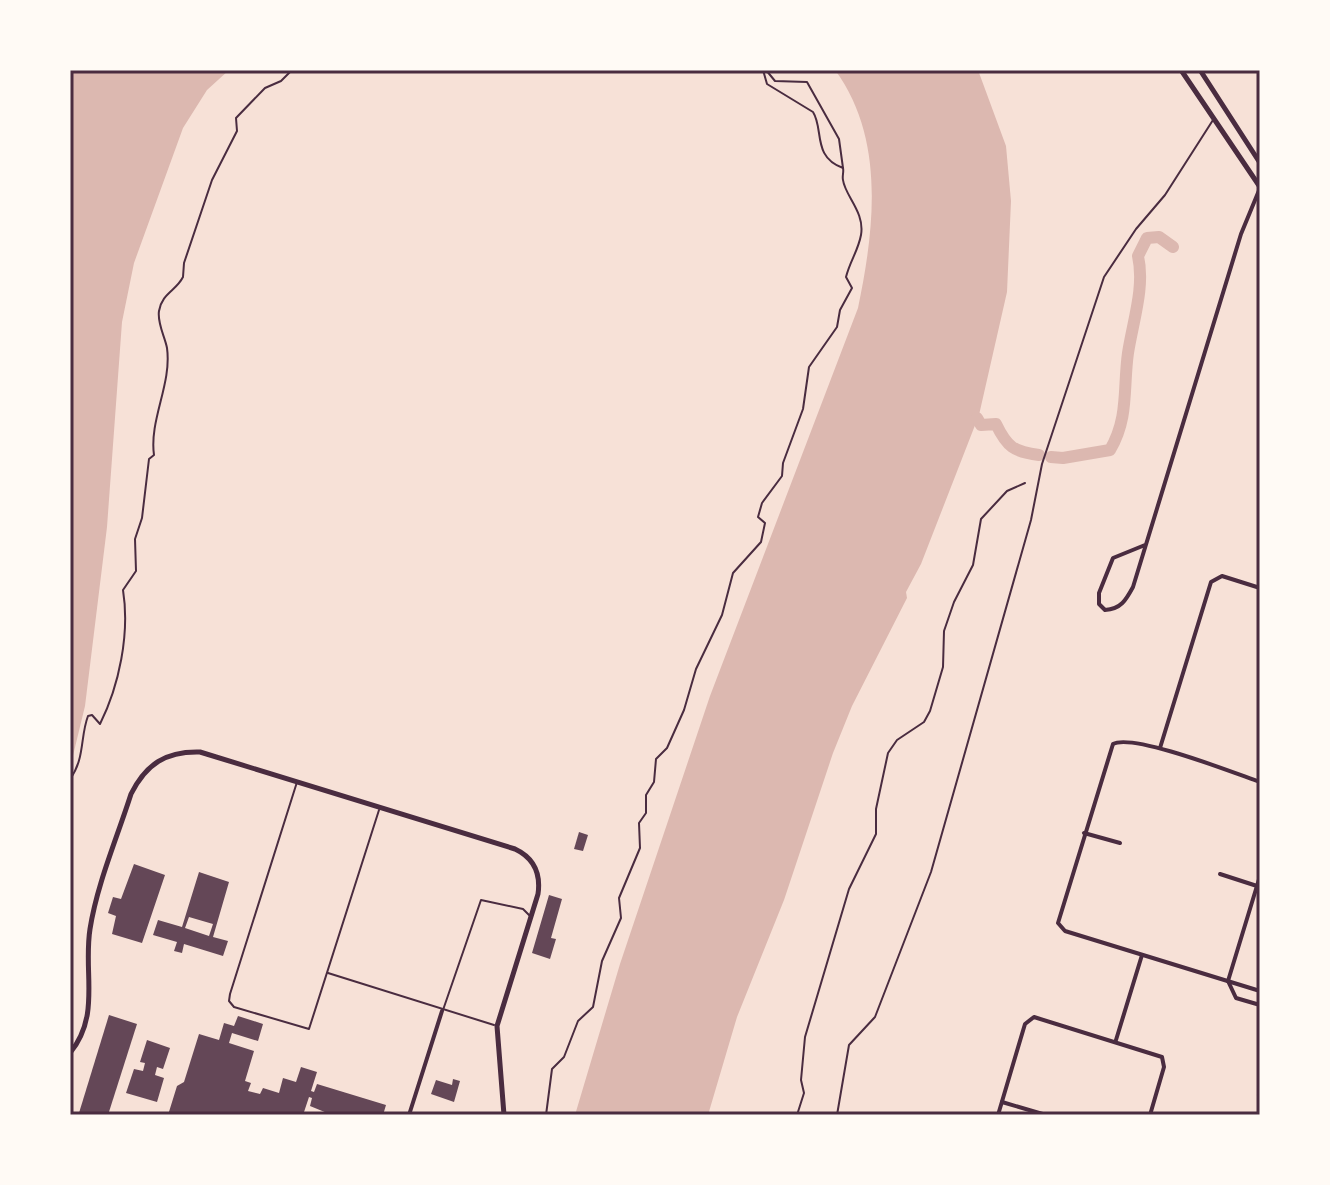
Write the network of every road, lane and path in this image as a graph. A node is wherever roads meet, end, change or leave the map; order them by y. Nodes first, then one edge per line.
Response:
1 (292, 70) edge
2 (765, 70) edge
3 (1181, 70) edge
4 (1200, 70) edge
5 (1214, 119) junction
6 (1260, 163) edge
7 (843, 168) junction
8 (1260, 188) edge
9 (1025, 483) dead end
10 (1145, 545) junction
11 (1260, 588) edge
12 (1160, 748) junction
13 (70, 779) edge
14 (297, 781) junction
15 (1260, 782) edge
16 (70, 794) edge
17 (380, 807) junction
18 (1084, 833) junction
19 (1120, 843) dead end
20 (1220, 874) dead end
21 (1260, 876) edge
22 (1257, 886) junction
23 (530, 917) junction
24 (1142, 955) junction
25 (327, 973) junction
26 (1228, 981) junction
27 (1260, 984) edge
28 (1254, 989) junction
29 (1260, 991) edge
30 (1260, 1005) edge
31 (442, 1011) junction
32 (497, 1026) junction
33 (1116, 1040) junction
34 (70, 1053) edge
35 (1002, 1102) junction
36 (409, 1115) edge
37 (504, 1115) edge
38 (546, 1115) edge
39 (797, 1115) edge
40 (837, 1115) edge
41 (998, 1115) edge
42 (1046, 1115) edge
43 (1150, 1115) edge

1 - 13 path
2 - 7 path
2 - 7 path
3 - 5 street
4 - 6 street
5 - 8 street
5 - 40 lane
7 - 38 path
8 - 10 street
9 - 39 path
10 - 10 street
11 - 12 street
12 - 15 street
12 - 18 street
13 - 16 path
14 - 17 street
14 - 25 lane
14 - 34 street
17 - 23 street
17 - 25 lane
18 - 19 street
18 - 24 street
20 - 22 street
21 - 22 street
22 - 26 street
23 - 31 lane
23 - 32 street
24 - 26 street
24 - 33 street
25 - 31 lane
26 - 28 street
26 - 30 street
27 - 28 street
28 - 29 street
31 - 32 lane
31 - 36 street
32 - 37 street
33 - 35 street
33 - 43 street
35 - 41 street
35 - 42 street

